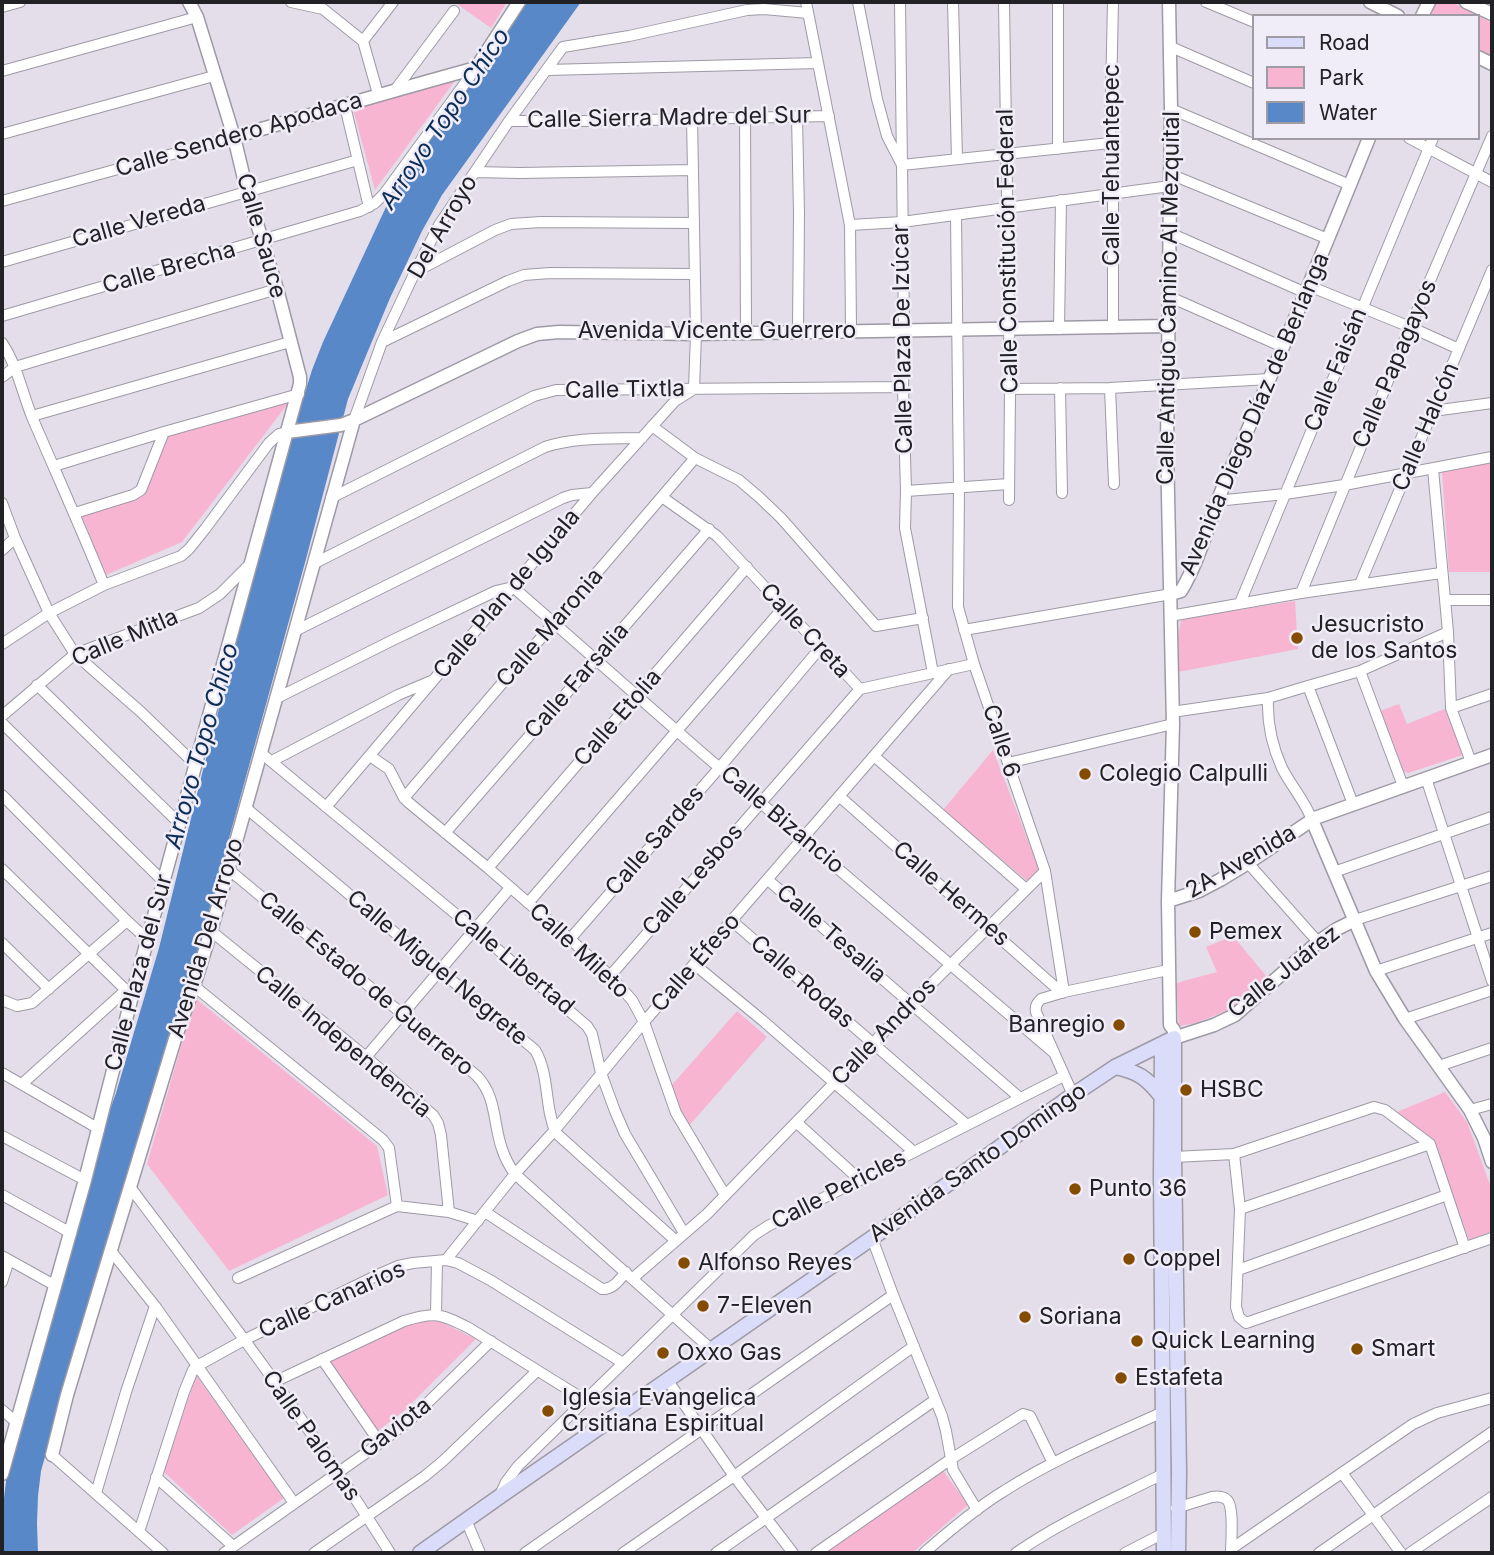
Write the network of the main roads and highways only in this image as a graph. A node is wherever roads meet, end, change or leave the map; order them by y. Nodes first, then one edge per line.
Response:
1 (1169, 1036) junction
2 (1115, 1067) junction
3 (1161, 1096) junction
4 (420, 1553) edge
5 (1164, 1553) edge
6 (1178, 1553) edge

1 - 2 main road, Avenida Santo Domingo
1 - 3 main road, Avenida Diego Díaz de Berlanga
1 - 6 main road, Avenida Diego Díaz de Berlanga
2 - 3 main road
2 - 4 main road, Avenida Santo Domingo
3 - 5 main road, Avenida Diego Díaz de Berlanga

